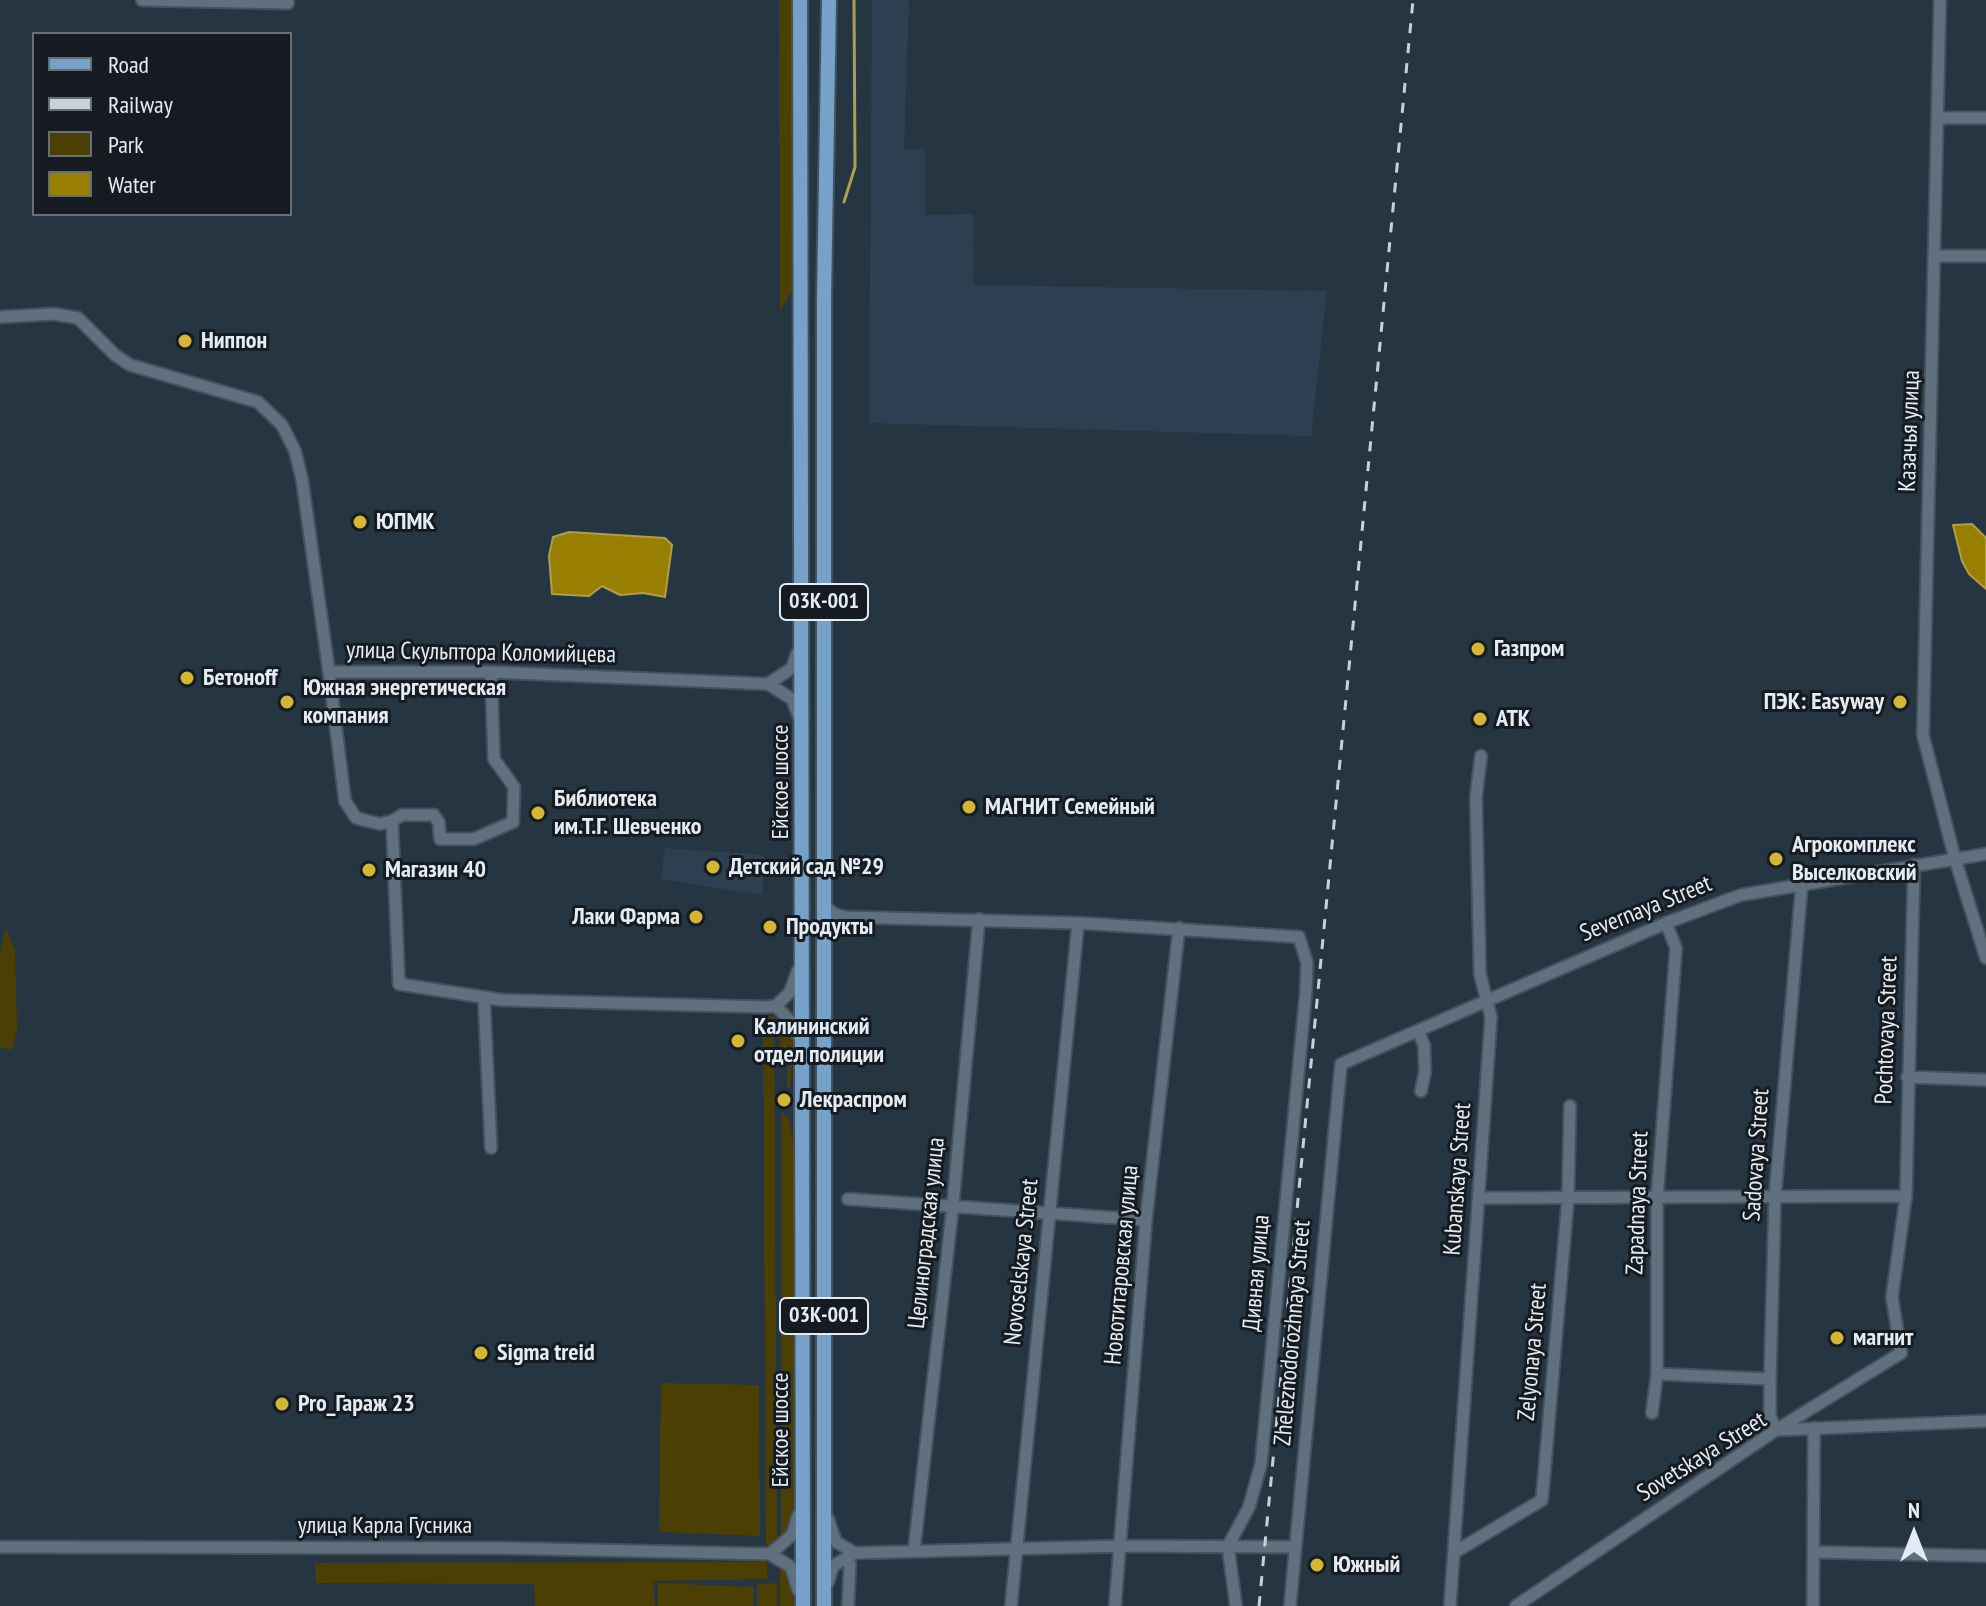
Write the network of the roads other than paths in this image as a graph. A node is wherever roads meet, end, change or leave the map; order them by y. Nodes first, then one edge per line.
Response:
1 (142, 0) edge
2 (800, 0) edge
3 (829, 0) edge
4 (1940, 0) edge
5 (287, 2) edge
6 (1938, 118) junction
7 (1986, 118) edge
8 (1936, 256) junction
9 (1986, 256) edge
10 (0, 317) edge
11 (803, 619) junction
12 (329, 672) junction
13 (491, 672) junction
14 (768, 684) junction
15 (803, 725) junction
16 (1481, 756) dead end
17 (392, 821) junction
18 (1986, 854) edge
19 (1955, 859) junction
20 (1914, 865) junction
21 (1802, 882) junction
22 (823, 904) junction
23 (846, 917) junction
24 (979, 919) junction
25 (1078, 923) junction
26 (1666, 923) junction
27 (1179, 928) junction
28 (803, 934) junction
29 (823, 936) junction
30 (1986, 958) edge
31 (484, 997) junction
32 (1488, 1001) junction
33 (776, 1006) junction
34 (1418, 1031) junction
35 (803, 1044) junction
36 (1341, 1064) joint
37 (1907, 1077) junction
38 (1986, 1080) edge
39 (1421, 1091) dead end
40 (1570, 1106) dead end
41 (491, 1148) dead end
42 (1775, 1196) junction
43 (1906, 1196) junction
44 (1480, 1198) junction
45 (1568, 1198) junction
46 (848, 1199) dead end
47 (1657, 1199) junction
48 (953, 1204) junction
49 (1049, 1212) junction
50 (1146, 1220) junction
51 (1657, 1374) junction
52 (1770, 1379) junction
53 (1652, 1413) dead end
54 (1986, 1421) edge
55 (1814, 1428) junction
56 (1776, 1430) junction
57 (803, 1477) junction
58 (824, 1511) junction
59 (1121, 1546) junction
60 (1228, 1546) junction
61 (0, 1547) edge
62 (1295, 1547) junction
63 (1015, 1549) junction
64 (914, 1551) junction
65 (1455, 1552) junction
66 (1813, 1552) junction
67 (770, 1554) junction
68 (1986, 1556) edge
69 (853, 1559) junction
70 (803, 1603) edge
71 (826, 1606) edge
72 (848, 1606) edge
73 (1011, 1606) edge
74 (1115, 1606) edge
75 (1236, 1606) edge
76 (1290, 1606) edge
77 (1450, 1606) edge
78 (1516, 1606) edge
79 (1813, 1606) edge

1 - 5 street
2 - 11 main road, Ейское шоссе / 03К-001
3 - 22 main road, Ейское шоссе / 03К-001
4 - 6 street, Казачья улица
6 - 7 street
6 - 8 street, Казачья улица
8 - 9 street
8 - 19 street, Казачья улица
10 - 12 street, улица Скульптора Коломийцева
11 - 14 street
11 - 15 main road, Ейское шоссе / 03К-001
12 - 13 street, улица Скульптора Коломийцева
12 - 17 street
13 - 14 street, улица Скульптора Коломийцева
13 - 17 street
14 - 15 street
15 - 28 main road, Ейское шоссе / 03К-001
16 - 32 street, Kubanskaya Street
17 - 31 street
18 - 19 street, Severnaya Street
19 - 20 street, Severnaya Street
19 - 30 street, Казачья улица
20 - 21 street, Severnaya Street
20 - 37 street, Pochtovaya Street
21 - 26 street, Severnaya Street
21 - 42 street, Sadovaya Street
22 - 23 street
22 - 29 main road, Ейское шоссе / 03К-001
23 - 24 street
23 - 29 street
24 - 25 street
24 - 48 street, Целиноградская улица
25 - 27 street
25 - 49 street, Novoselskaya Street
26 - 32 street, Severnaya Street
26 - 47 street, Zapadnaya Street
27 - 50 street, Новотитаровская улица
27 - 60 street, Дивная улица
28 - 33 street
28 - 35 main road, Ейское шоссе / 03К-001
29 - 58 main road, Ейское шоссе / 03К-001
31 - 33 street
31 - 41 street
32 - 34 street, Severnaya Street
32 - 44 street, Kubanskaya Street
33 - 35 street
34 - 36 street, Severnaya Street
34 - 39 street
35 - 57 main road, Ейское шоссе / 03К-001
36 - 62 street, Zheleznodorozhnaya Street
37 - 38 street
37 - 43 street, Pochtovaya Street
40 - 45 street, Zelyonaya Street
42 - 43 street
42 - 47 street
42 - 52 street, Sadovaya Street
43 - 56 street, Pochtovaya Street
44 - 45 street
44 - 65 street, Kubanskaya Street
45 - 47 street
45 - 65 street, Zelyonaya Street
46 - 48 street
47 - 51 street, Zapadnaya Street
48 - 49 street
48 - 64 street, Целиноградская улица
49 - 50 street
49 - 63 street, Novoselskaya Street
50 - 59 street, Новотитаровская улица
51 - 52 street
51 - 53 street, Zapadnaya Street
52 - 56 street, Sadovaya Street
54 - 55 street, Sovetskaya Street
55 - 56 street, Sovetskaya Street
55 - 66 street
56 - 78 street, Sovetskaya Street
57 - 67 street
57 - 70 main road, Ейское шоссе / 03К-001
58 - 69 street
58 - 71 main road, Ейское шоссе / 03К-001
59 - 60 street
59 - 63 street
59 - 74 street, Новотитаровская улица
60 - 62 street
60 - 75 street
61 - 67 street, улица Карла Гусника
62 - 76 street, Zheleznodorozhnaya Street
63 - 64 street
63 - 73 street, Novoselskaya Street
64 - 69 street
65 - 77 street, Kubanskaya Street
66 - 68 street
66 - 79 street
67 - 70 street
69 - 71 street
69 - 72 street

